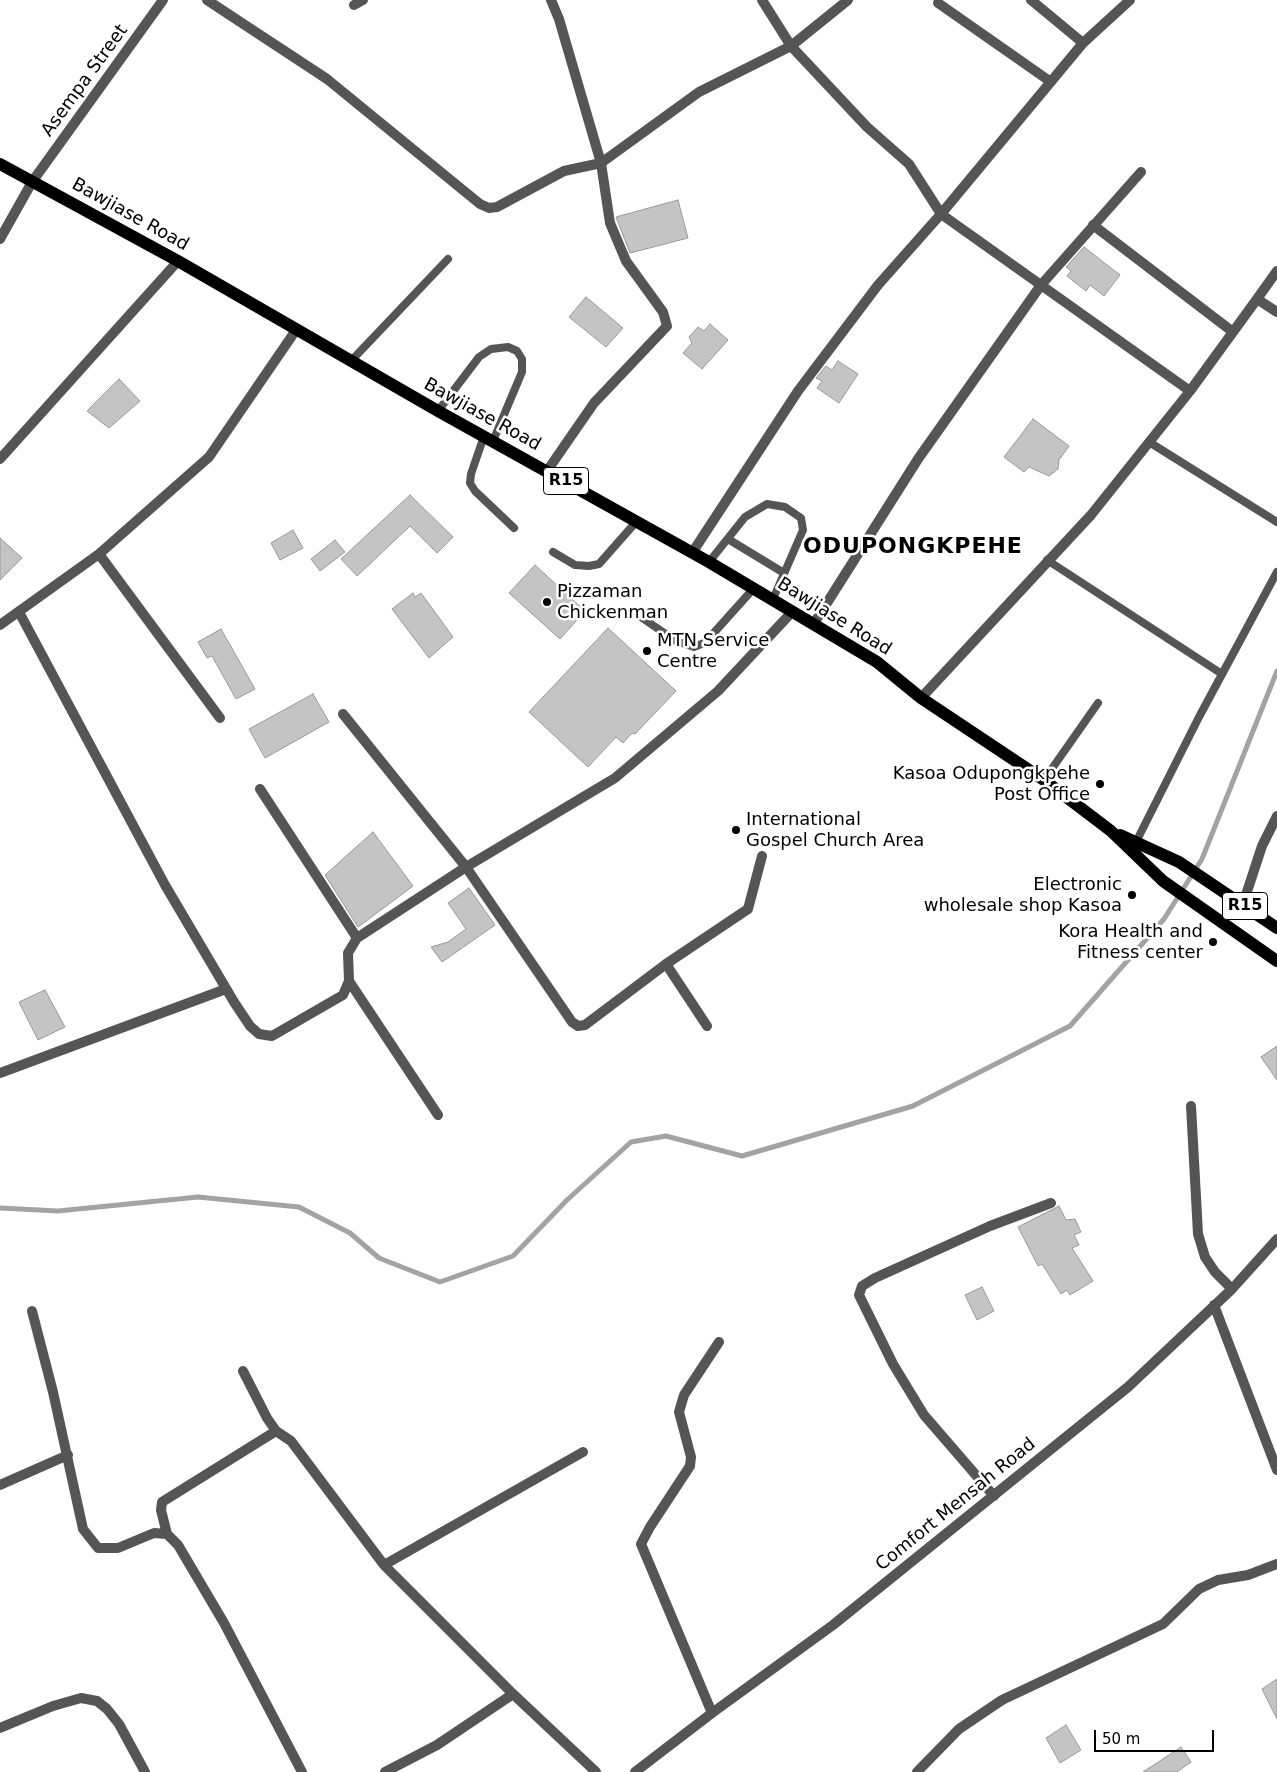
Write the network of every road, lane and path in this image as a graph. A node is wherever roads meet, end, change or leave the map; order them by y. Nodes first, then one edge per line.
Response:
1 (163, 0) edge
2 (207, 0) edge
3 (550, 0) edge
4 (762, 0) edge
5 (848, 0) edge
6 (1031, 0) edge
7 (1130, 0) edge
8 (938, 3) dead end
9 (1083, 43) junction
10 (791, 46) junction
11 (1051, 82) junction
12 (601, 163) junction
13 (0, 164) edge
14 (1141, 172) dead end
15 (32, 182) junction
16 (941, 214) junction
17 (1093, 225) junction
18 (0, 239) edge
19 (448, 259) dead end
20 (178, 261) junction
21 (1277, 271) edge
22 (1041, 284) junction
23 (1257, 299) junction
24 (1277, 312) edge
25 (296, 330) junction
26 (1233, 332) junction
27 (350, 362) junction
28 (1190, 391) junction
29 (438, 411) junction
30 (488, 439) junction
31 (1149, 442) junction
32 (0, 459) edge
33 (548, 471) junction
34 (636, 522) junction
35 (1277, 522) edge
36 (514, 528) dead end
37 (728, 538) junction
38 (553, 552) dead end
39 (692, 553) junction
40 (99, 554) junction
41 (1047, 560) junction
42 (709, 562) junction
43 (1277, 572) edge
44 (784, 573) junction
45 (754, 588) junction
46 (773, 599) junction
47 (632, 611) dead end
48 (19, 612) junction
49 (792, 612) junction
50 (0, 625) edge
51 (813, 625) junction
52 (1222, 674) junction
53 (921, 698) junction
54 (1098, 703) dead end
55 (343, 714) dead end
56 (220, 718) dead end
57 (1044, 780) junction
58 (260, 789) dead end
59 (1277, 816) edge
60 (1111, 831) junction
61 (1136, 842) junction
62 (762, 856) dead end
63 (466, 867) junction
64 (1243, 904) junction
65 (1277, 928) edge
66 (357, 938) junction
67 (1277, 961) edge
68 (666, 964) junction
69 (349, 981) junction
70 (226, 989) junction
71 (707, 1026) dead end
72 (0, 1073) edge
73 (1191, 1106) dead end
74 (438, 1115) dead end
75 (1051, 1203) dead end
76 (1277, 1239) edge
77 (1232, 1289) junction
78 (1214, 1305) junction
79 (32, 1311) dead end
80 (719, 1342) dead end
81 (243, 1370) dead end
82 (276, 1431) junction
83 (583, 1452) dead end
84 (68, 1455) junction
85 (1277, 1470) edge
86 (0, 1485) edge
87 (994, 1496) junction
88 (167, 1534) junction
89 (1277, 1564) edge
90 (384, 1565) junction
91 (513, 1694) junction
92 (712, 1712) junction
93 (0, 1728) edge
94 (145, 1772) edge
95 (302, 1772) edge
96 (385, 1772) edge
97 (596, 1772) edge
98 (636, 1772) edge
99 (917, 1772) edge

1 - 15 street, Asempa Street
2 - 12 street
3 - 12 street
4 - 10 street
5 - 10 street
6 - 9 street
7 - 9 street
8 - 11 street
9 - 11 street
10 - 12 street
10 - 16 street
11 - 16 street
12 - 33 street
13 - 15 main road, Bawjiase Road / R15
14 - 17 street
15 - 18 street, Asempa Street
15 - 20 main road, Bawjiase Road / R15
16 - 22 street
16 - 39 street
17 - 22 street
17 - 26 street
19 - 27 lane
20 - 25 main road, Bawjiase Road / R15
20 - 32 street
21 - 23 street
22 - 28 street
22 - 51 street
23 - 24 street
23 - 26 street
25 - 27 main road, Bawjiase Road / R15
25 - 40 street
26 - 28 street
27 - 29 main road, Bawjiase Road / R15
28 - 31 street
29 - 30 main road, Bawjiase Road / R15
29 - 30 lane
30 - 33 main road, Bawjiase Road / R15
30 - 36 lane
31 - 35 lane
31 - 41 street
33 - 34 main road, Bawjiase Road / R15
34 - 38 lane
34 - 39 main road, Bawjiase Road / R15
37 - 42 lane
37 - 44 lane
37 - 44 lane
39 - 42 main road, Bawjiase Road / R15
40 - 48 street
40 - 56 street
41 - 52 lane
41 - 53 street
42 - 45 main road, Bawjiase Road / R15
43 - 52 lane
44 - 46 lane
45 - 46 main road, Bawjiase Road / R15
45 - 47 lane
46 - 49 main road, Bawjiase Road / R15
48 - 50 street
48 - 70 street
49 - 51 main road, Bawjiase Road / R15
49 - 63 street
51 - 53 main road, Bawjiase Road / R15
52 - 61 lane
53 - 57 main road, Bawjiase Road / R15
54 - 57 lane
55 - 63 street
57 - 60 main road, Bawjiase Road / R15
58 - 66 street
59 - 64 street
60 - 61 main road, Bawjiase Road / R15
60 - 67 main road, Bawjiase Road / R15
61 - 64 main road, Bawjiase Road / R15
62 - 68 street
63 - 66 street
63 - 68 street
64 - 65 main road, Bawjiase Road / R15
66 - 69 street
68 - 71 street
69 - 70 street
69 - 74 street
70 - 72 street
73 - 77 street
75 - 87 street
76 - 77 street, Comfort Mensah Road
77 - 78 street, Comfort Mensah Road
78 - 85 street
78 - 87 street, Comfort Mensah Road
79 - 84 street
80 - 92 street
81 - 82 street
82 - 88 street
82 - 90 street
83 - 90 street
84 - 86 street
84 - 88 street
87 - 92 street, Comfort Mensah Road
88 - 95 street
89 - 99 street
90 - 91 street
91 - 96 street
91 - 97 street
92 - 98 street, Comfort Mensah Road
93 - 94 street

